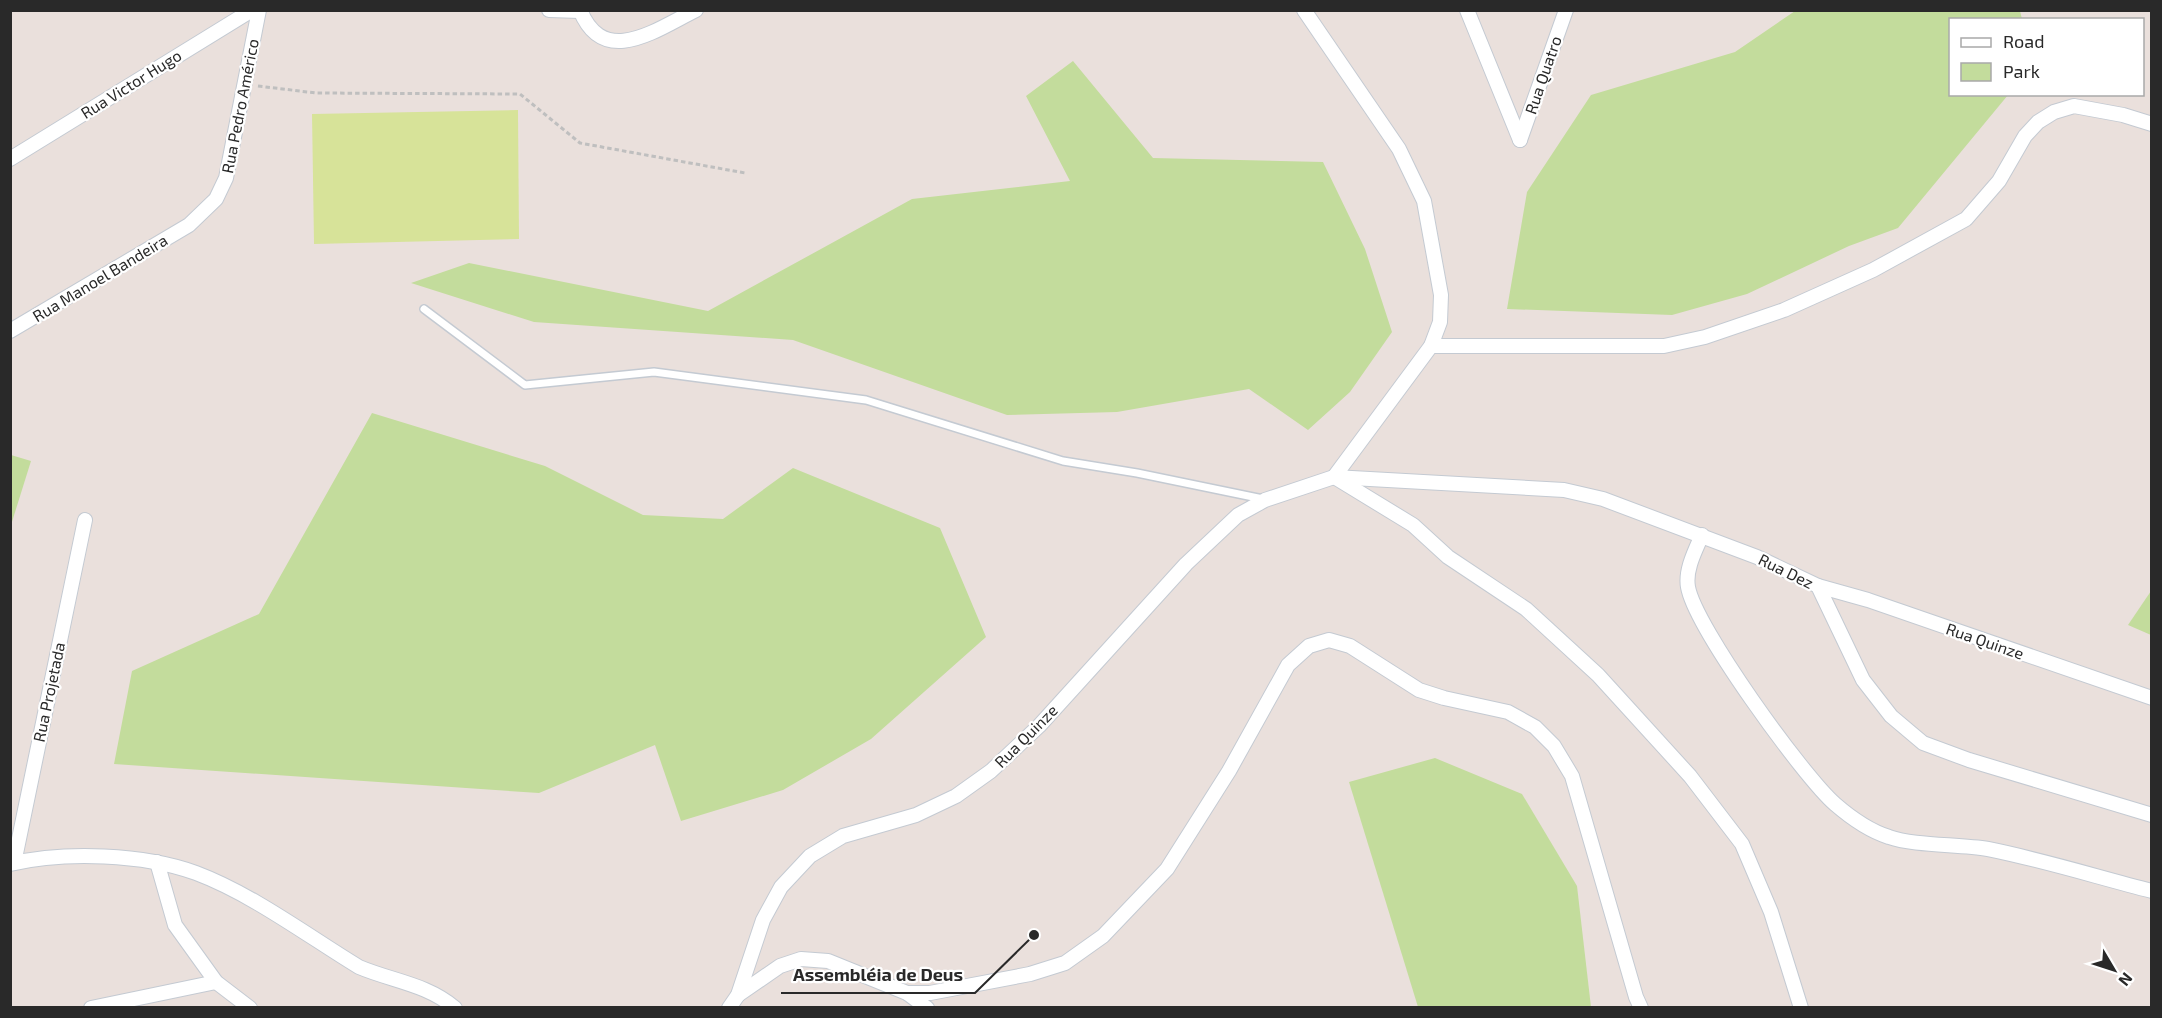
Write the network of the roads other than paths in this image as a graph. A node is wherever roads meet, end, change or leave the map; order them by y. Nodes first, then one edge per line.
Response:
1 (252, 10) edge
2 (259, 10) edge
3 (549, 10) edge
4 (696, 10) edge
5 (1305, 10) edge
6 (1467, 10) edge
7 (1566, 10) edge
8 (580, 11) edge
9 (2151, 124) edge
10 (10, 159) edge
11 (189, 225) joint
12 (424, 309) dead end
13 (10, 331) edge
14 (1431, 346) junction
15 (1334, 477) junction
16 (1265, 500) junction
17 (85, 520) dead end
18 (1702, 535) junction
19 (1818, 586) junction
20 (2151, 698) edge
21 (2151, 815) edge
22 (157, 862) junction
23 (12, 864) edge
24 (2151, 891) edge
25 (216, 982) junction
26 (908, 993) junction
27 (738, 995) junction
28 (91, 1008) edge
29 (250, 1008) edge
30 (455, 1008) edge
31 (729, 1008) edge
32 (927, 1008) edge
33 (1641, 1008) edge
34 (1801, 1008) edge

1 - 10 street, Rua Victor Hugo
2 - 11 street, Rua Pedro Américo
3 - 8 street
4 - 8 street
5 - 14 street
6 - 7 street, Rua Quatro
9 - 14 street
11 - 13 street, Rua Manoel Bandeira
12 - 16 lane
14 - 15 street
15 - 16 street, Rua Quinze
15 - 18 street, Rua Dez
15 - 34 street
16 - 27 street, Rua Quinze
17 - 23 street, Rua Projetada
18 - 19 street, Rua Dez
18 - 24 street
19 - 20 street, Rua Quinze
19 - 21 street, Rua Dez
22 - 23 street
22 - 25 street
22 - 30 street
25 - 28 street
25 - 29 street
26 - 27 street
26 - 32 street
26 - 33 street
27 - 31 street

